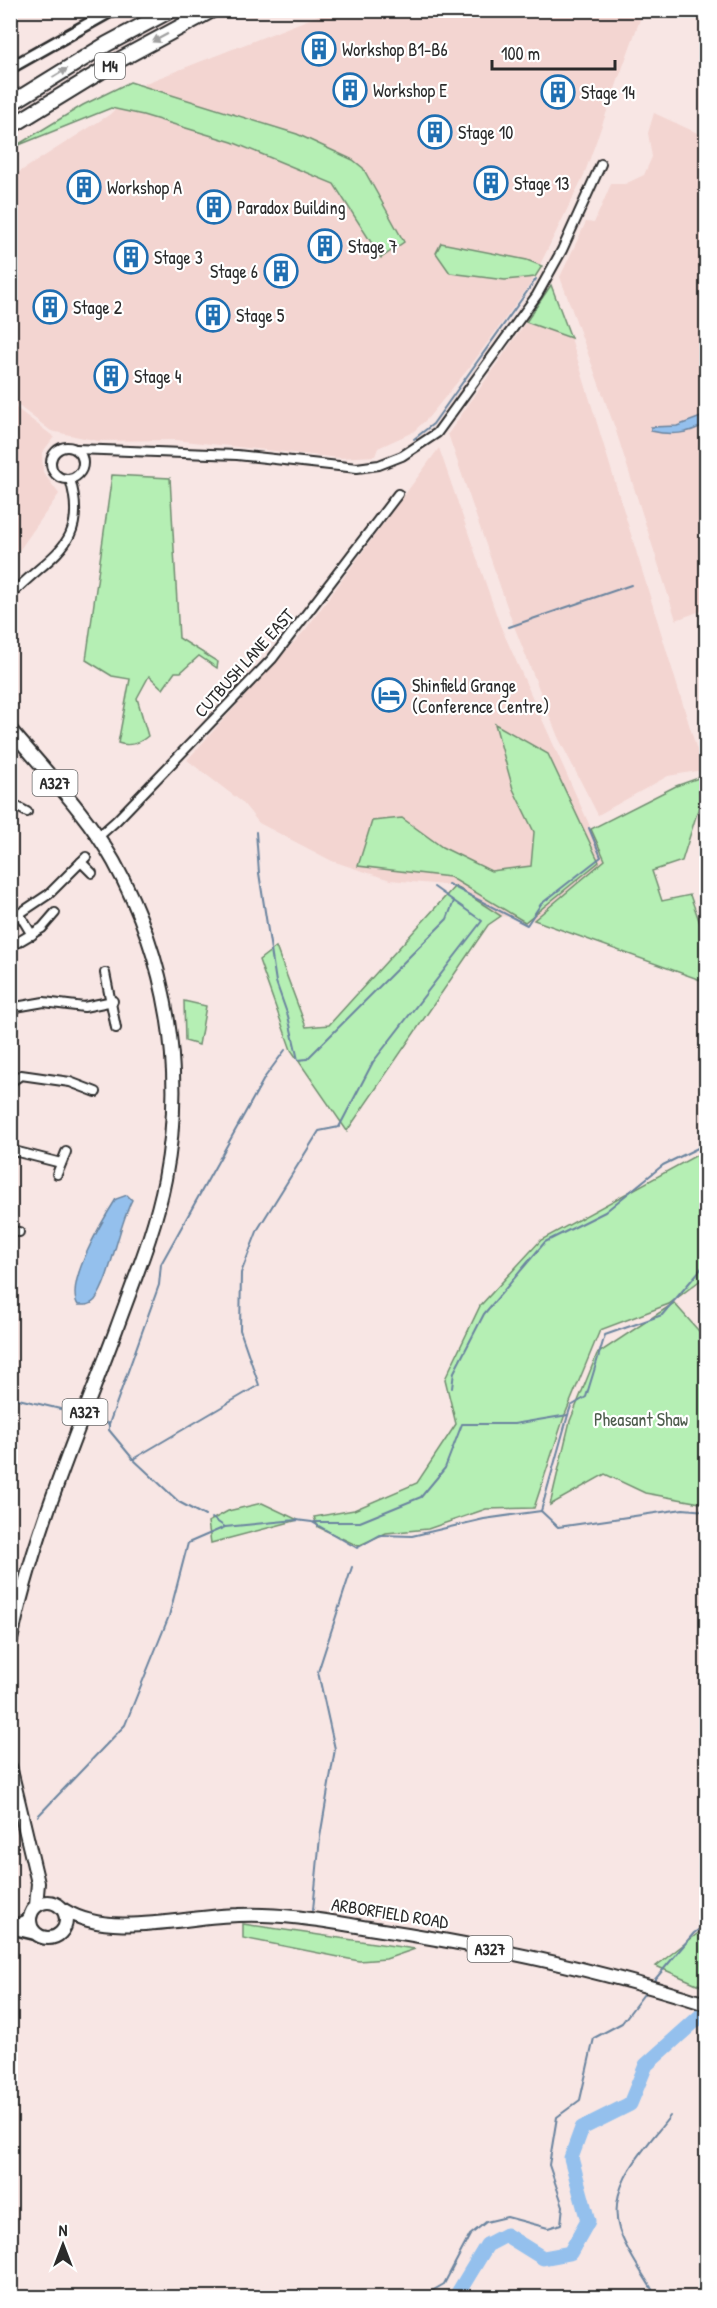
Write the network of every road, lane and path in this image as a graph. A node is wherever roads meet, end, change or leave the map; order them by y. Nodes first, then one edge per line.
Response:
1 (112, 10) edge
2 (171, 10) edge
3 (212, 10) edge
4 (10, 68) edge
5 (10, 104) edge
6 (10, 126) edge
7 (601, 164) dead end
8 (76, 449) junction
9 (100, 452) junction
10 (83, 464) junction
11 (70, 479) junction
12 (398, 494) dead end
13 (10, 596) edge
14 (10, 729) edge
15 (10, 803) edge
16 (27, 812) dead end
17 (98, 837) junction
18 (92, 873) dead end
19 (56, 913) dead end
20 (20, 915) junction
21 (10, 921) edge
22 (32, 935) junction
23 (13, 945) dead end
24 (105, 973) dead end
25 (113, 1000) junction
26 (10, 1008) edge
27 (116, 1028) dead end
28 (10, 1087) edge
29 (96, 1092) dead end
30 (10, 1150) edge
31 (66, 1152) dead end
32 (61, 1163) junction
33 (57, 1173) dead end
34 (10, 1645) edge
35 (10, 1766) edge
36 (38, 1883) junction
37 (58, 1906) junction
38 (33, 1911) junction
39 (98, 1922) junction
40 (10, 1928) edge
41 (64, 1930) junction
42 (35, 1934) junction
43 (706, 2004) edge

1 - 4 main road
5 -> 2 highway, M4
3 -> 6 highway, M4
7 - 9 street
8 - 9 street
8 - 10 street
8 - 11 street
9 - 10 street
10 - 11 street
11 - 13 street
12 - 17 street, CUTBUSH LANE EAST
14 - 17 main road, A327
15 - 16 street
17 - 34 main road, A327
18 - 20 street
19 - 22 street
20 - 21 street
20 - 22 street
22 - 23 street
24 - 25 street
25 - 26 street
25 - 27 street
28 - 29 street
30 - 32 street
31 - 32 street
32 - 33 street
35 - 36 main road, A327
36 - 37 main road, A327
36 - 38 main road, A327
37 - 38 main road
37 - 39 main road, ARBORFIELD ROAD / A327
37 - 41 main road
38 - 40 main road
38 - 42 main road, A327
39 - 41 main road, ARBORFIELD ROAD / A327
39 - 43 main road, ARBORFIELD ROAD / A327
40 - 42 main road
41 - 42 main road, A327

